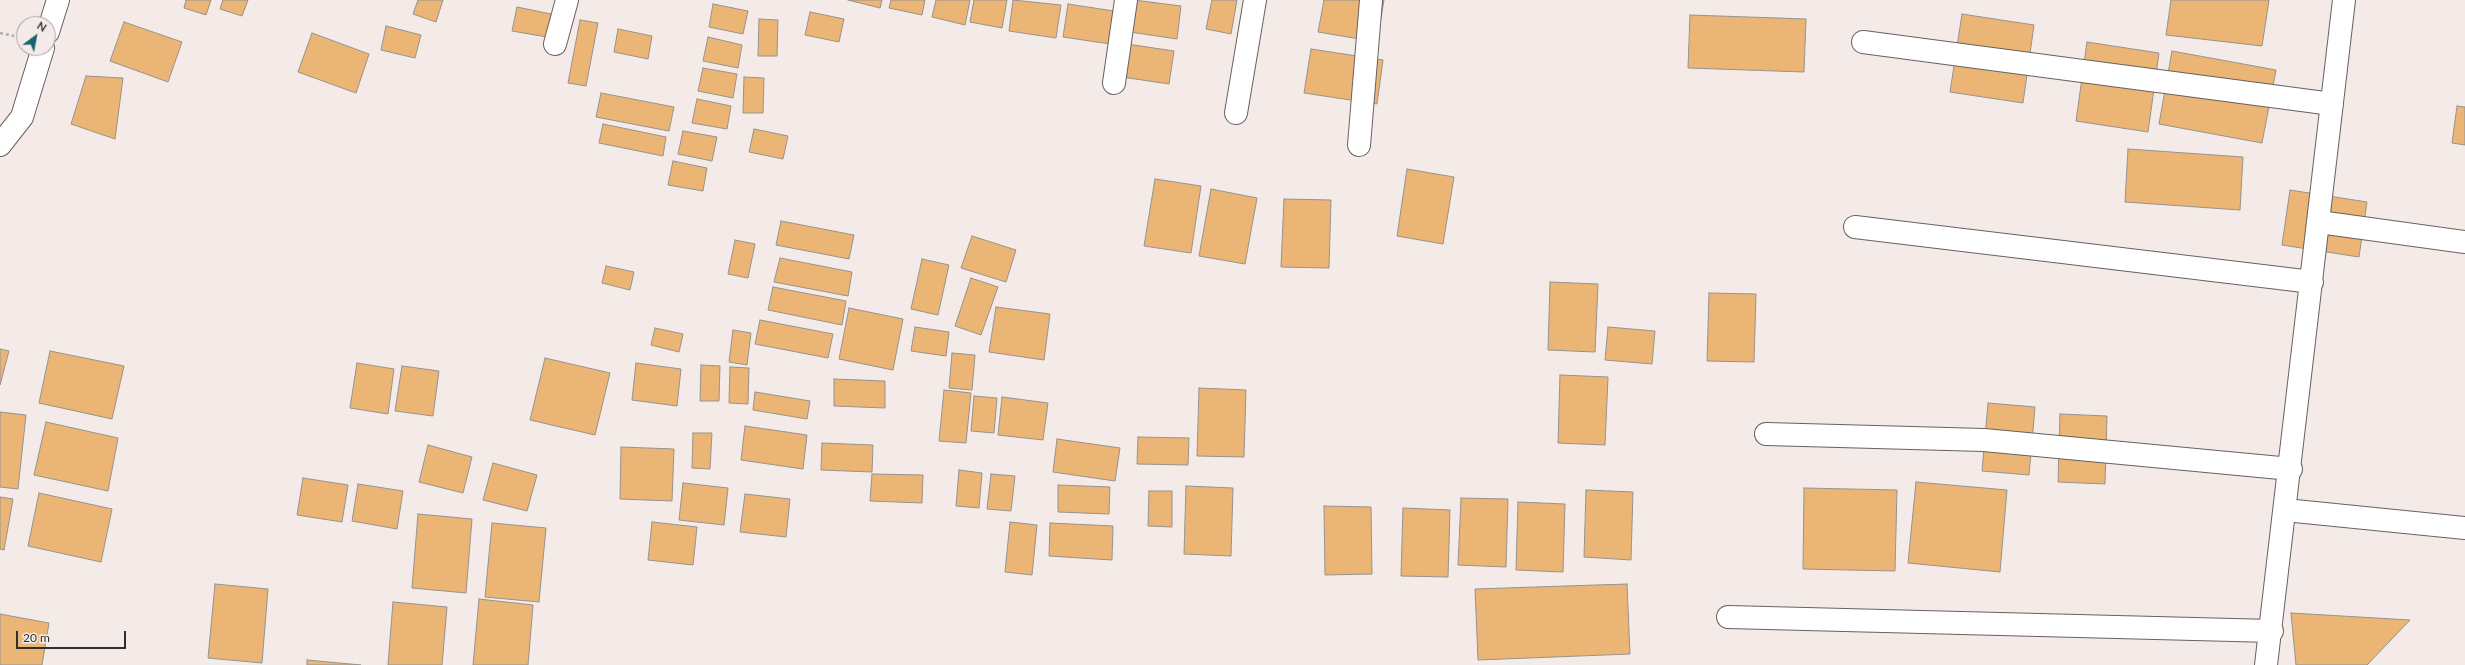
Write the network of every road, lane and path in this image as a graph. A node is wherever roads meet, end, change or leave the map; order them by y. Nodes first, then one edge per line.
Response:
1 (58, 0) edge
2 (567, 0) edge
3 (1126, 0) edge
4 (1255, 0) edge
5 (1371, 0) edge
6 (2344, 0) edge
7 (53, 16) edge
8 (0, 33) edge
9 (16, 37) edge
10 (1863, 42) dead end
11 (555, 44) dead end
12 (41, 56) edge
13 (1114, 83) dead end
14 (2332, 104) junction
15 (1236, 113) dead end
16 (0, 145) edge
17 (1359, 145) dead end
18 (2318, 222) junction
19 (1855, 227) dead end
20 (2465, 242) edge
21 (2312, 282) junction
22 (1766, 434) dead end
23 (2291, 469) junction
24 (2285, 510) junction
25 (2465, 528) edge
26 (1728, 617) dead end
27 (2272, 631) junction
28 (2266, 665) edge

1 - 7 street
2 - 11 street
3 - 13 street
4 - 15 street
5 - 17 street
6 - 14 street
8 - 9 path
10 - 14 street
12 - 16 street
14 - 18 street
18 - 20 street
18 - 21 street
19 - 21 street
21 - 23 street
22 - 23 street
23 - 24 street
24 - 25 street
24 - 27 street
26 - 27 street
27 - 28 street

